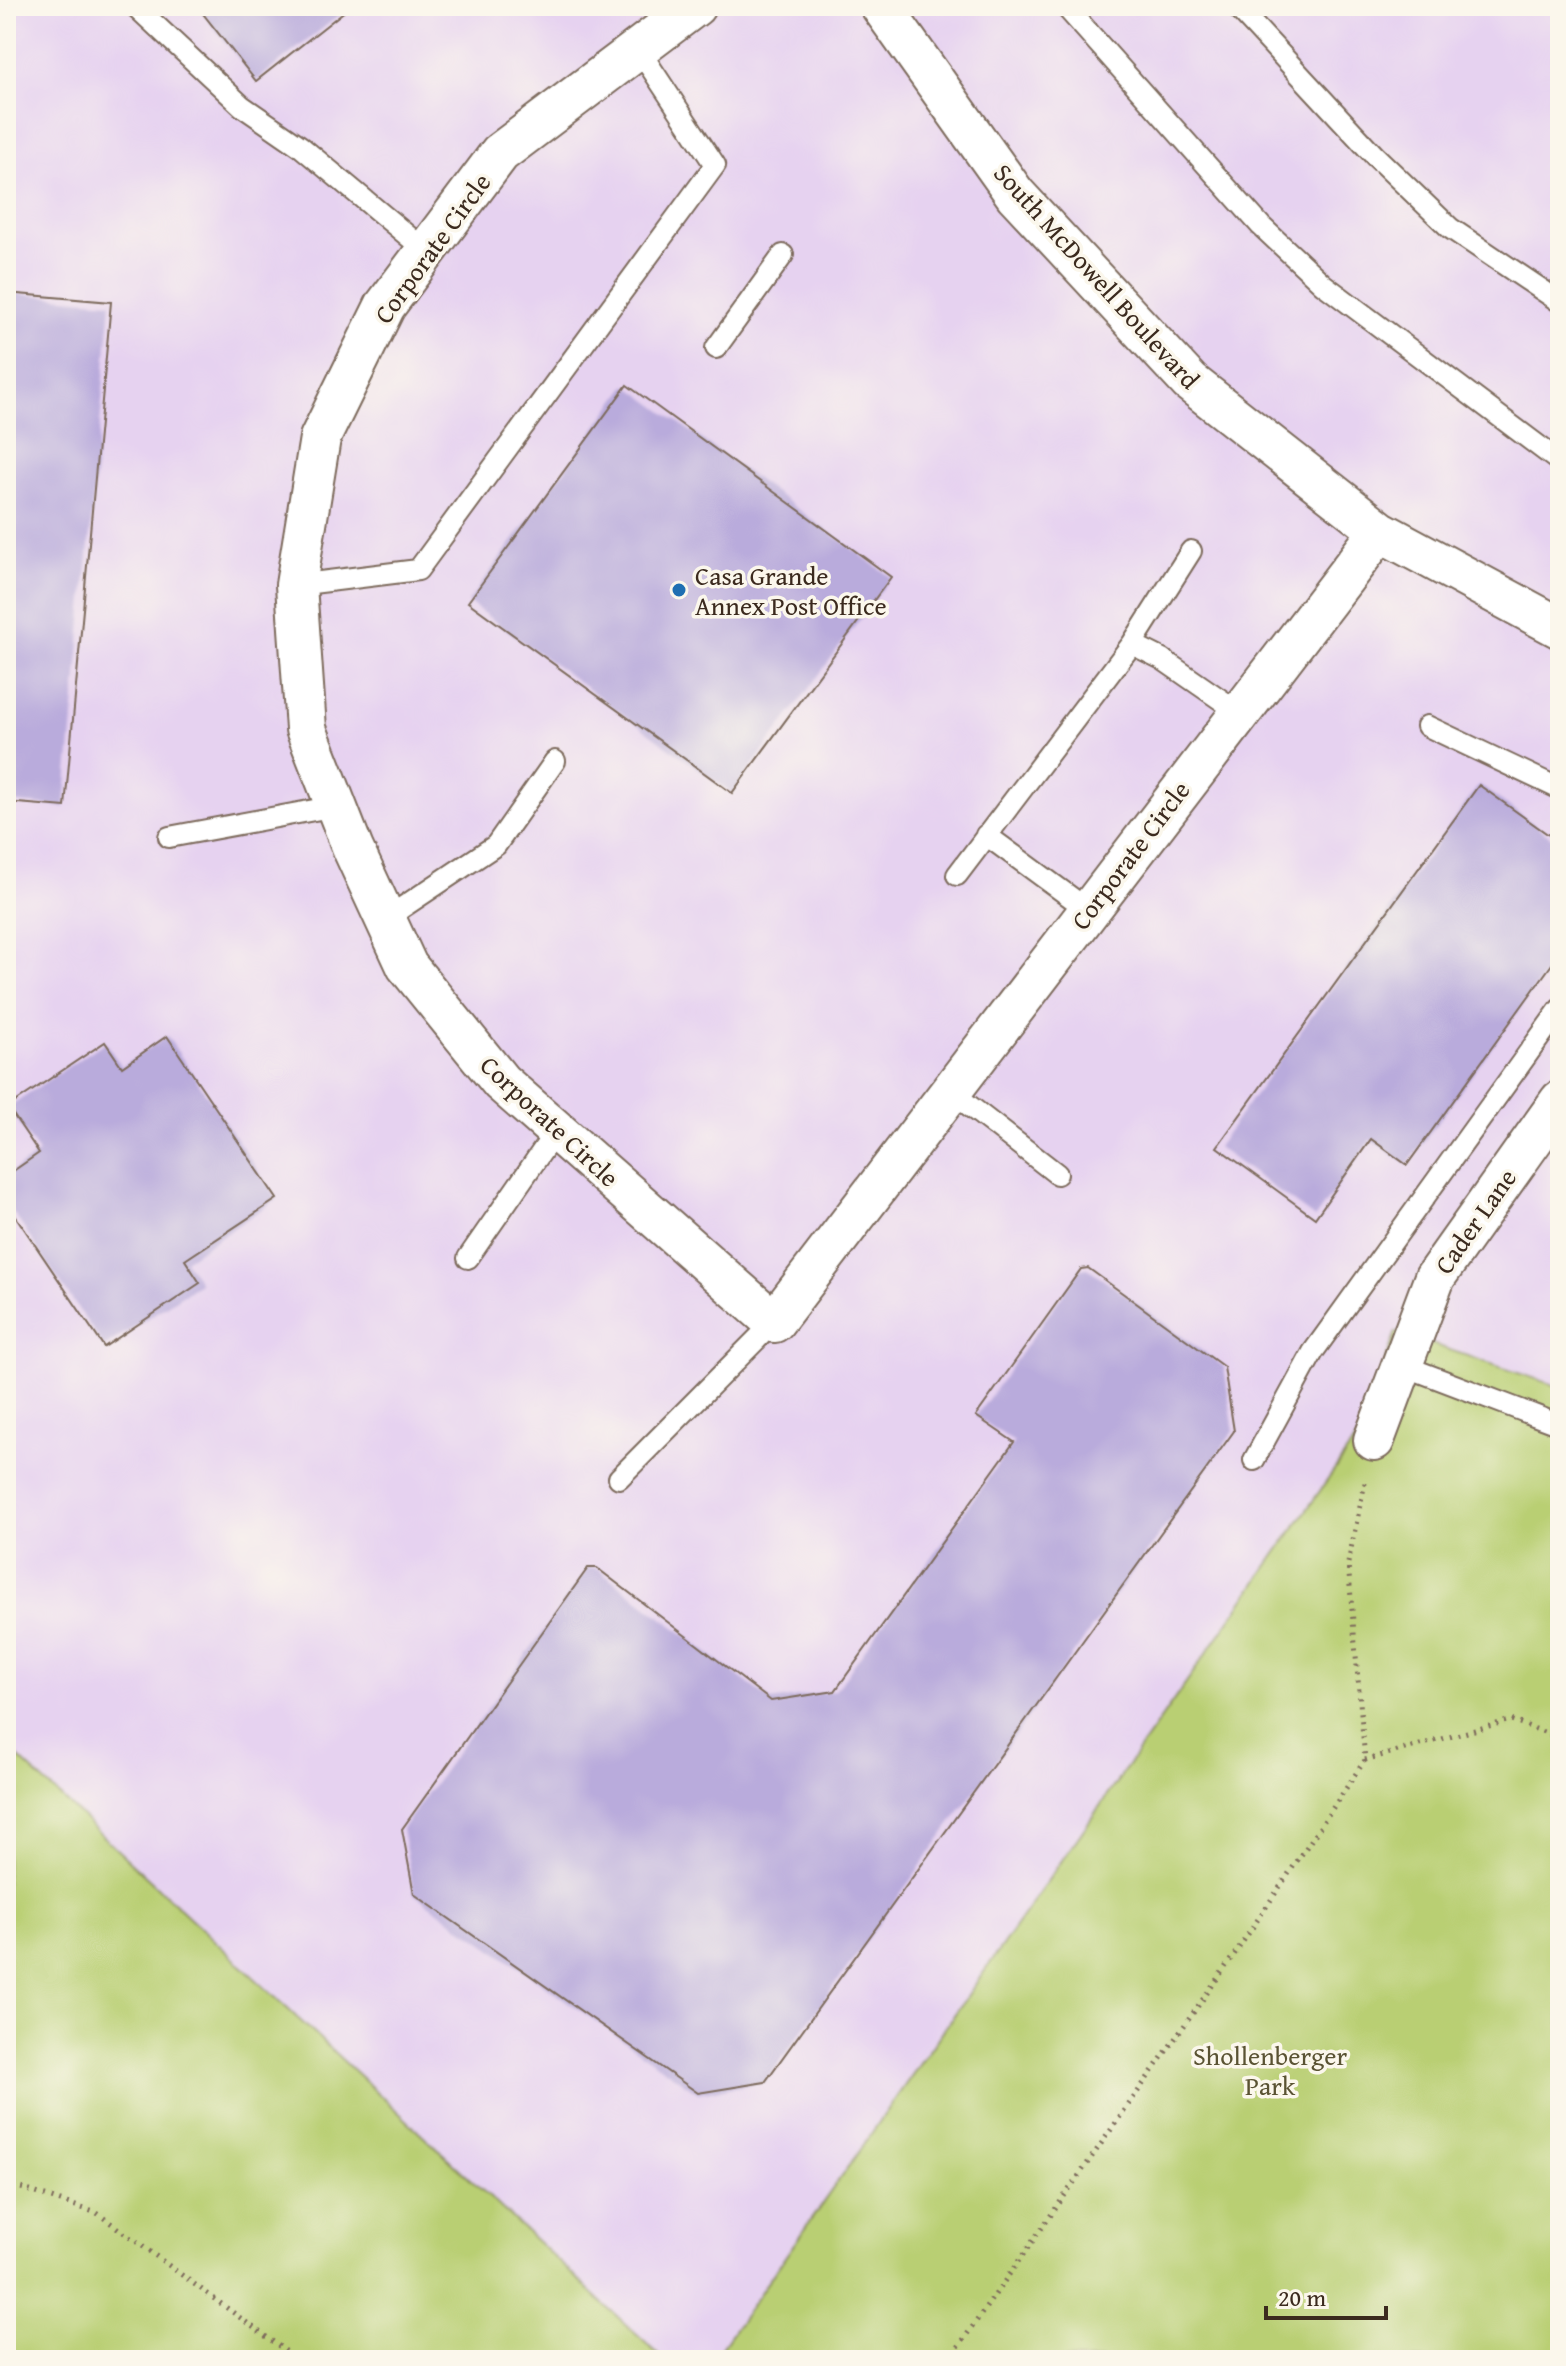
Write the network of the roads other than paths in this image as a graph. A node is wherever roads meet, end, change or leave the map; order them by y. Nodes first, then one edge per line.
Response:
1 (135, 6) edge
2 (695, 6) edge
3 (881, 6) edge
4 (1065, 6) edge
5 (1236, 6) edge
6 (639, 50) junction
7 (426, 251) junction
8 (783, 255) dead end
9 (1560, 302) edge
10 (716, 348) dead end
11 (1560, 462) edge
12 (1380, 531) junction
13 (1191, 551) dead end
14 (296, 585) junction
15 (1560, 628) edge
16 (1132, 644) junction
17 (1240, 713) junction
18 (1427, 726) dead end
19 (555, 761) dead end
20 (1560, 789) edge
21 (336, 806) junction
22 (986, 835) junction
23 (169, 837) dead end
24 (957, 875) dead end
25 (1088, 910) junction
26 (385, 919) junction
27 (1560, 1009) edge
28 (949, 1090) junction
29 (1560, 1101) edge
30 (556, 1131) junction
31 (1057, 1174) dead end
32 (468, 1258) dead end
33 (774, 1322) junction
34 (1402, 1365) junction
35 (1560, 1425) edge
36 (1374, 1440) road end
37 (1254, 1460) dead end
38 (619, 1478) dead end

1 - 7 lane
2 - 6 street, Corporate Circle
3 - 12 street, South McDowell Boulevard
4 - 11 lane
5 - 9 lane
6 - 7 street, Corporate Circle
6 - 14 lane
7 - 14 street, Corporate Circle
8 - 10 lane
12 - 15 street, South McDowell Boulevard
12 - 17 street, Corporate Circle
13 - 16 lane
14 - 21 street, Corporate Circle
16 - 17 lane
16 - 22 lane
17 - 25 street, Corporate Circle
18 - 20 lane
19 - 26 lane
21 - 23 lane
21 - 26 street, Corporate Circle
22 - 24 lane
22 - 25 lane
25 - 28 street, Corporate Circle
26 - 30 street, Corporate Circle
27 - 37 lane
28 - 31 lane
28 - 33 street, Corporate Circle
29 - 34 street, Cader Lane
30 - 32 lane
30 - 33 street, Corporate Circle
33 - 38 lane
34 - 35 lane
34 - 36 street, Cader Lane

